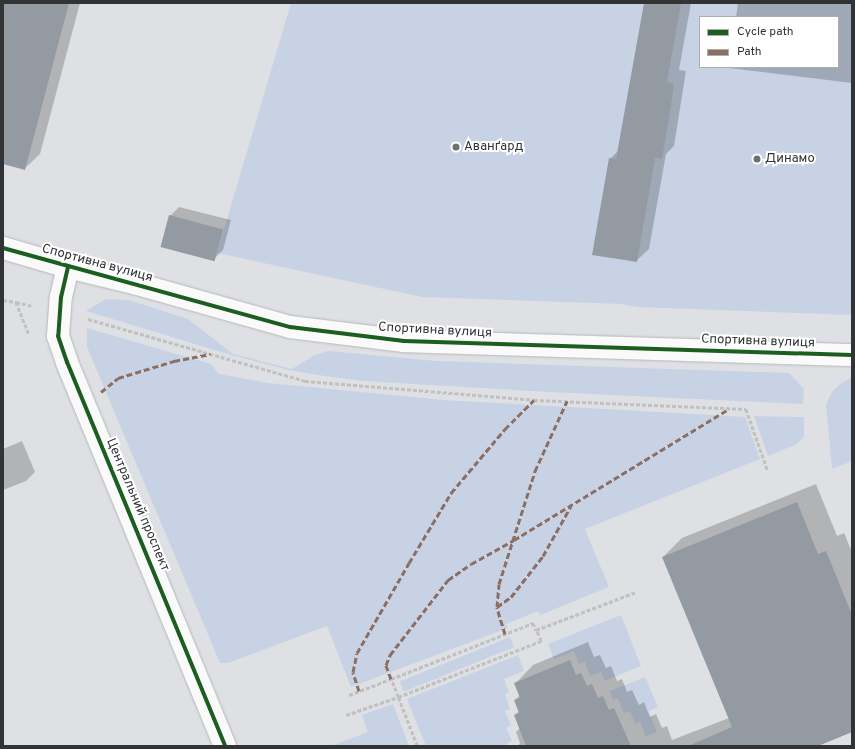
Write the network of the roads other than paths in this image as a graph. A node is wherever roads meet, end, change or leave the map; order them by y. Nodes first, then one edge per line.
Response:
1 (3, 248) edge
2 (68, 267) junction
3 (852, 355) edge
4 (225, 746) edge

1 - 2 street, Спортивна вулиця
2 - 3 street, Спортивна вулиця
2 - 4 street, Центральний проспект

